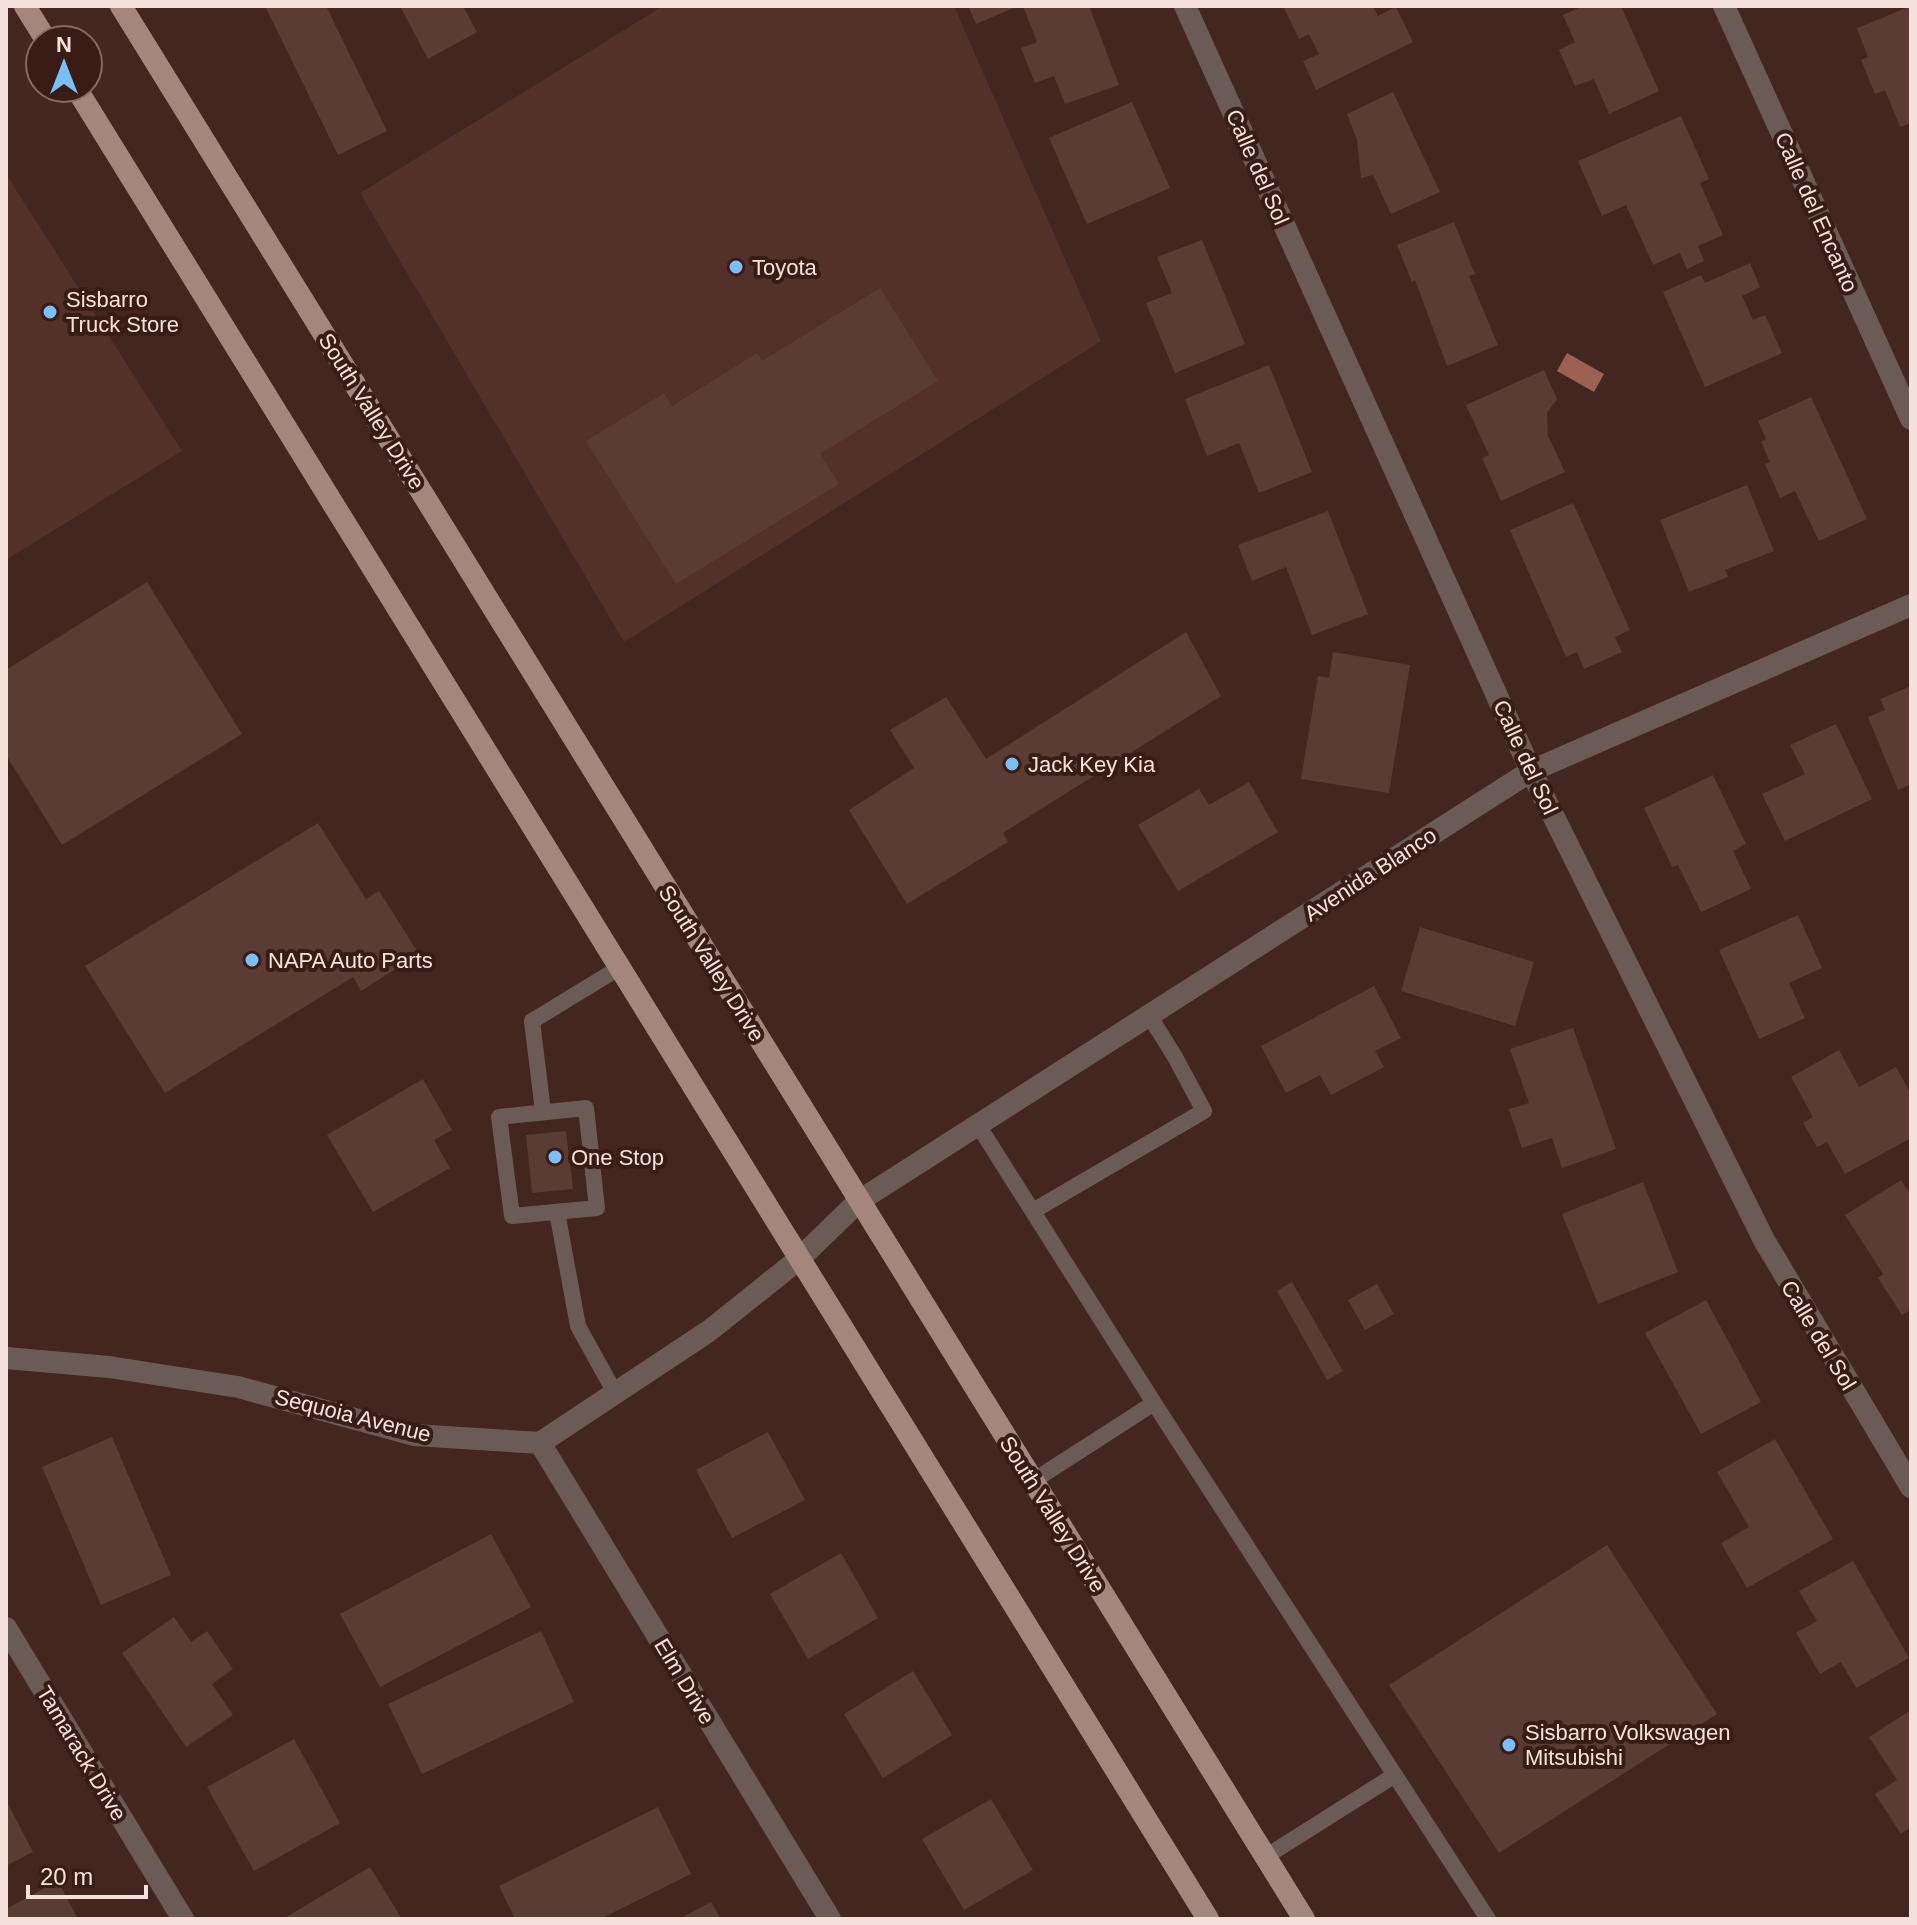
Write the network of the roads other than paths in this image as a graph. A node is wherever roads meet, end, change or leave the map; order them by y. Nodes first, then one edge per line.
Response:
1 (25, 6) edge
2 (121, 6) edge
3 (1185, 6) edge
4 (1724, 6) edge
5 (36, 24) edge
6 (86, 104) edge
7 (1911, 419) edge
8 (1911, 605) edge
9 (1531, 771) junction
10 (619, 968) junction
11 (1149, 1015) junction
12 (543, 1111) junction
13 (978, 1125) junction
14 (859, 1201) junction
15 (1033, 1211) junction
16 (557, 1212) junction
17 (799, 1259) junction
18 (6, 1358) edge
19 (615, 1393) junction
20 (1154, 1403) junction
21 (540, 1443) junction
22 (1033, 1481) junction
23 (1911, 1487) edge
24 (6, 1628) edge
25 (1395, 1775) junction
26 (1265, 1857) junction
27 (183, 1919) edge
28 (830, 1919) edge
29 (1208, 1919) edge
30 (1304, 1919) edge
31 (1488, 1919) edge

1 - 5 main road
2 - 14 main road, South Valley Drive
3 - 9 street, Calle del Sol
4 - 7 street, Calle del Encanto
6 - 10 main road
8 - 9 street, Avenida Blanco
9 - 11 street, Avenida Blanco
9 - 23 street, Calle del Sol
10 - 12 lane
10 - 17 main road
11 - 13 street, Avenida Blanco
11 - 15 lane
12 - 16 lane
12 - 16 lane
13 - 14 street, Avenida Blanco
13 - 15 lane
14 - 17 street
14 - 22 main road, South Valley Drive
15 - 20 lane
16 - 19 lane
17 - 19 street
17 - 29 main road
18 - 21 street, Sequoia Avenue
19 - 21 street
20 - 22 lane
20 - 25 lane
21 - 28 street, Elm Drive
22 - 26 main road, South Valley Drive
24 - 27 street, Tamarack Drive
25 - 26 lane
25 - 31 lane
26 - 30 main road, South Valley Drive

